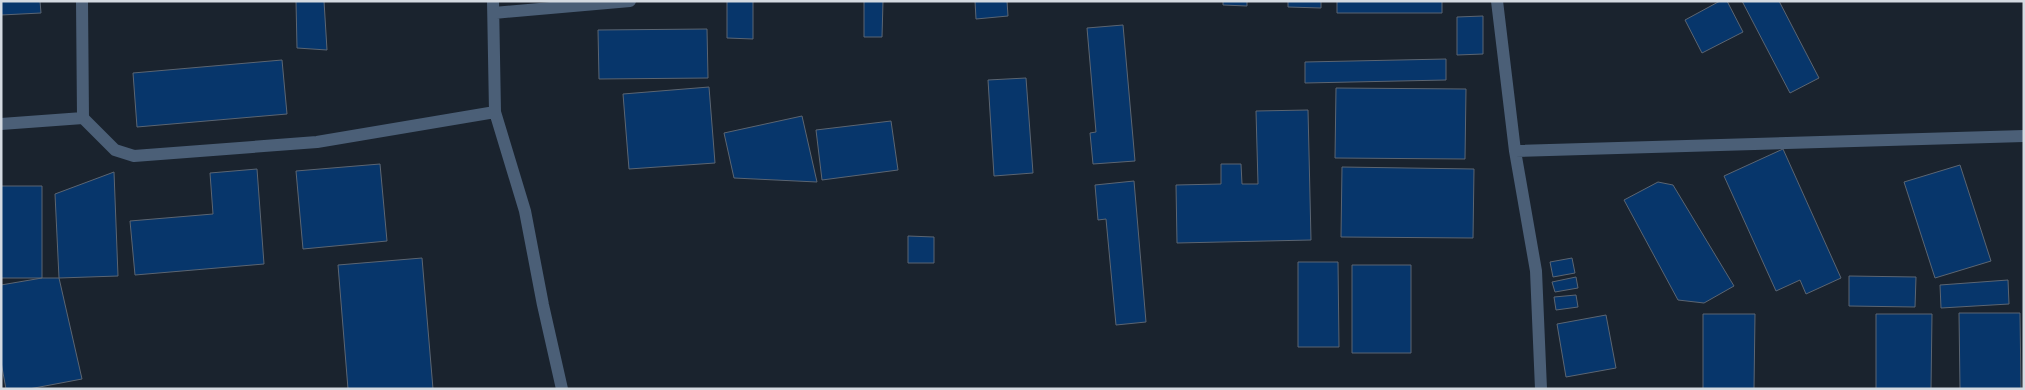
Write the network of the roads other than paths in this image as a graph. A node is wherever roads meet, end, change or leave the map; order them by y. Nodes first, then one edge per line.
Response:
1 (82, 1) edge
2 (630, 1) edge
3 (1497, 1) edge
4 (494, 7) edge
5 (496, 112) junction
6 (83, 118) junction
7 (1, 124) edge
8 (2024, 136) edge
9 (1516, 152) junction
10 (562, 389) edge
11 (1541, 389) edge

1 - 6 street
2 - 4 street
3 - 9 street
4 - 5 street
5 - 6 street
5 - 10 street
6 - 7 street
8 - 9 street
9 - 11 street

